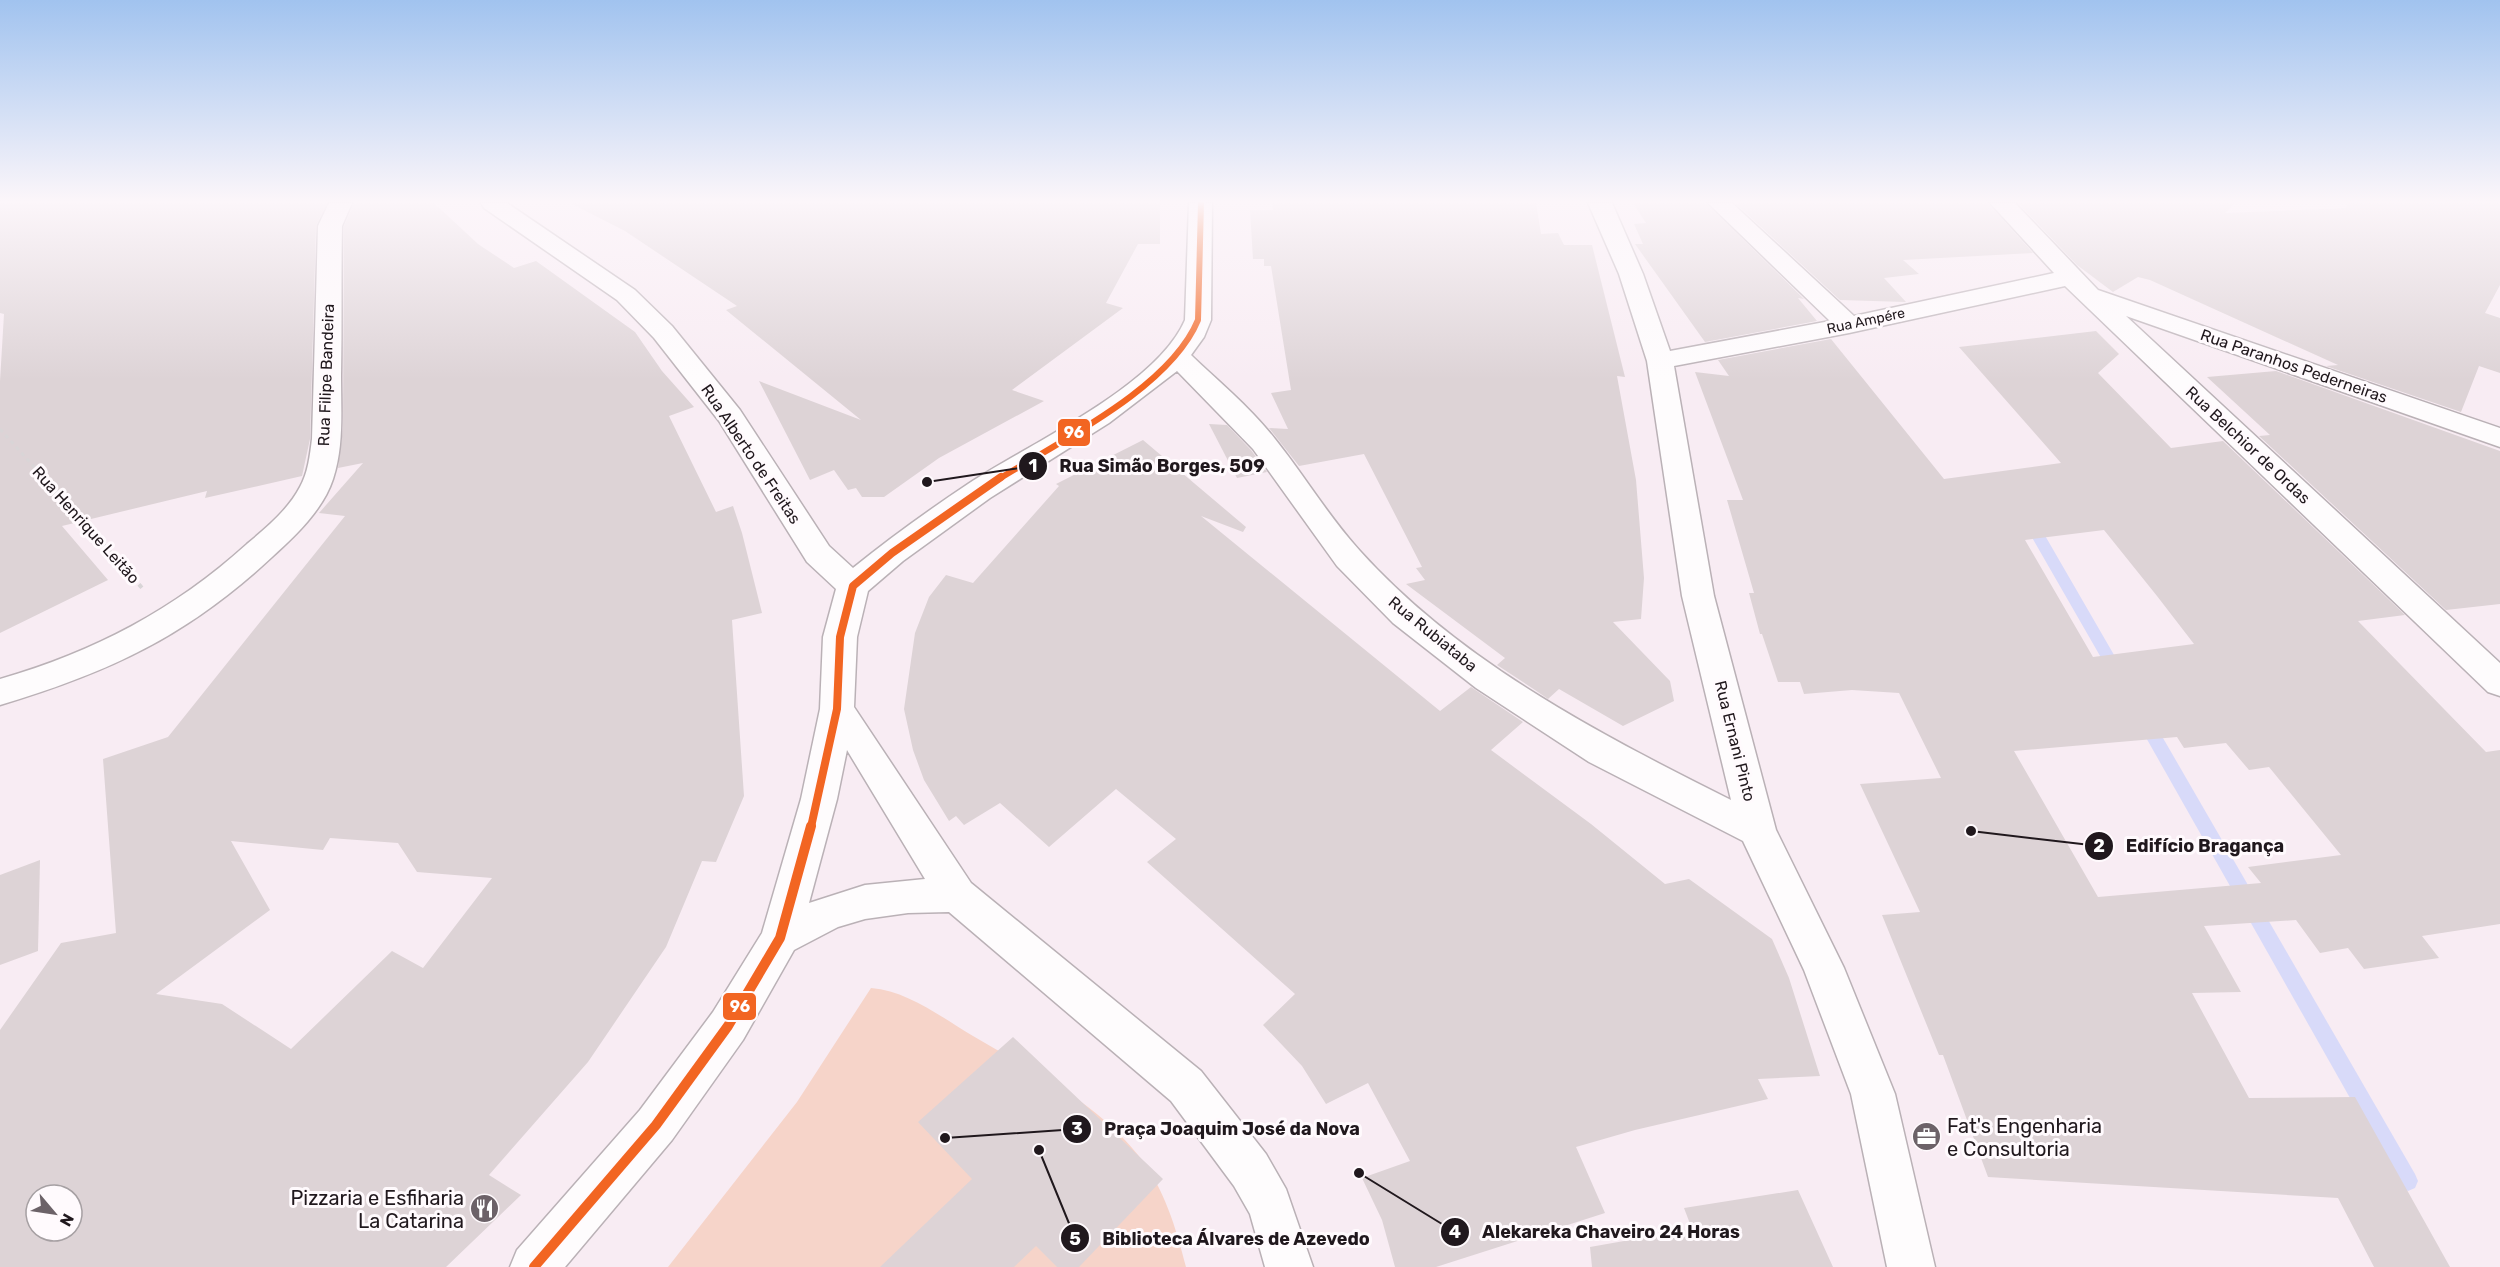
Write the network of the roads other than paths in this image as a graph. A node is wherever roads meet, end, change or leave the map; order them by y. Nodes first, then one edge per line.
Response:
1 (330, 262) edge
2 (578, 262) edge
3 (1199, 262) edge
4 (1626, 262) edge
5 (1782, 262) edge
6 (2057, 262) edge
7 (2079, 286) junction
8 (1849, 325) junction
9 (1177, 356) junction
10 (1660, 361) junction
11 (2500, 438) edge
12 (853, 586) junction
13 (2500, 683) edge
14 (0, 692) edge
15 (837, 709) junction
16 (1757, 830) junction
17 (957, 896) junction
18 (780, 938) junction
19 (534, 1267) edge
20 (1289, 1267) edge
21 (1911, 1267) edge

1 - 14 street, Rua Filipe Bandeira
2 - 12 street, Rua Alberto de Freitas
3 - 9 street
4 - 10 street, Rua Ernani Pinto
5 - 8 street
6 - 7 street, Rua Belchior de Ordas
7 - 8 street, Rua Ampére
7 - 11 street, Rua Paranhos Pederneiras
7 - 13 street, Rua Belchior de Ordas
8 - 10 street, Rua Ampére
9 - 12 street
9 - 16 street, Rua Rubiataba
10 - 16 street, Rua Ernani Pinto
12 - 15 street
15 - 17 street
15 - 18 street
16 - 21 street, Rua Ernani Pinto
17 - 18 street
17 - 20 street
18 - 19 street

